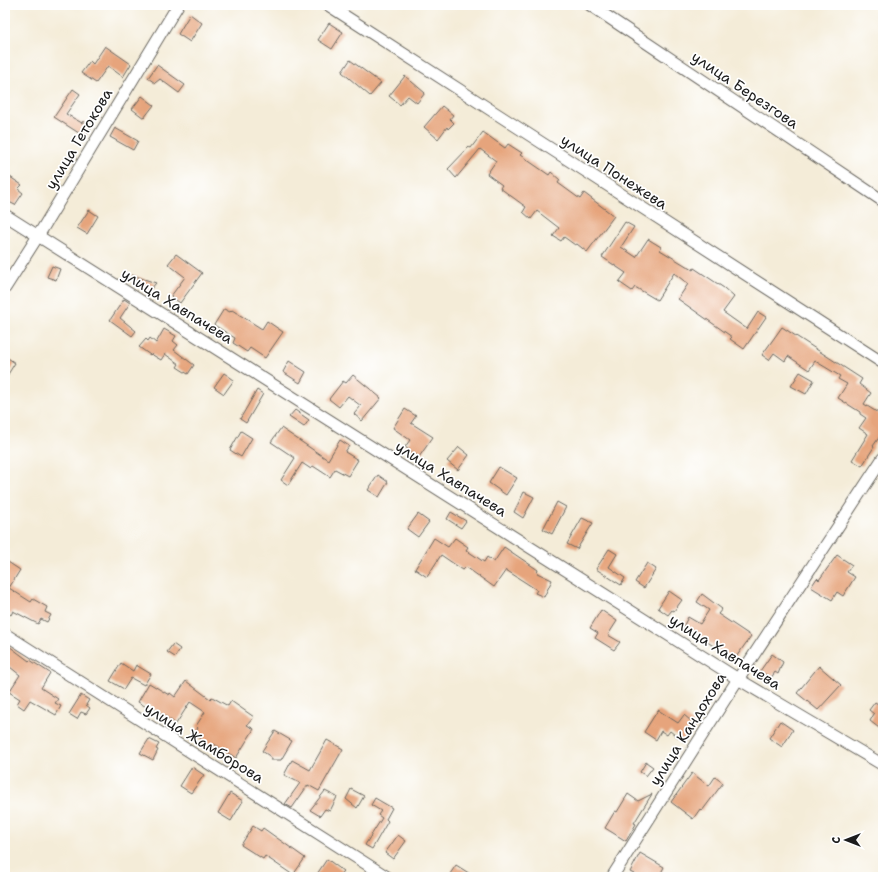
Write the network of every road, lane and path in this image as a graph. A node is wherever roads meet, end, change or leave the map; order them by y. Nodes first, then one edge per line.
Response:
1 (178, 5) edge
2 (328, 5) edge
3 (590, 5) edge
4 (883, 200) edge
5 (5, 215) edge
6 (38, 236) junction
7 (5, 288) edge
8 (883, 363) edge
9 (883, 458) edge
10 (5, 634) edge
11 (738, 679) junction
12 (883, 765) edge
13 (387, 877) edge
14 (612, 877) edge

1 - 6 street, улица Гетокова
2 - 8 street, улица Понежева
3 - 4 street, улица Березгова
5 - 6 street, улица Хавпачева
6 - 7 street, улица Гетокова
6 - 11 street, улица Хавпачева
9 - 11 street, улица Кандохова
10 - 13 street, улица Жамборова
11 - 12 street, улица Хавпачева
11 - 14 street, улица Кандохова

